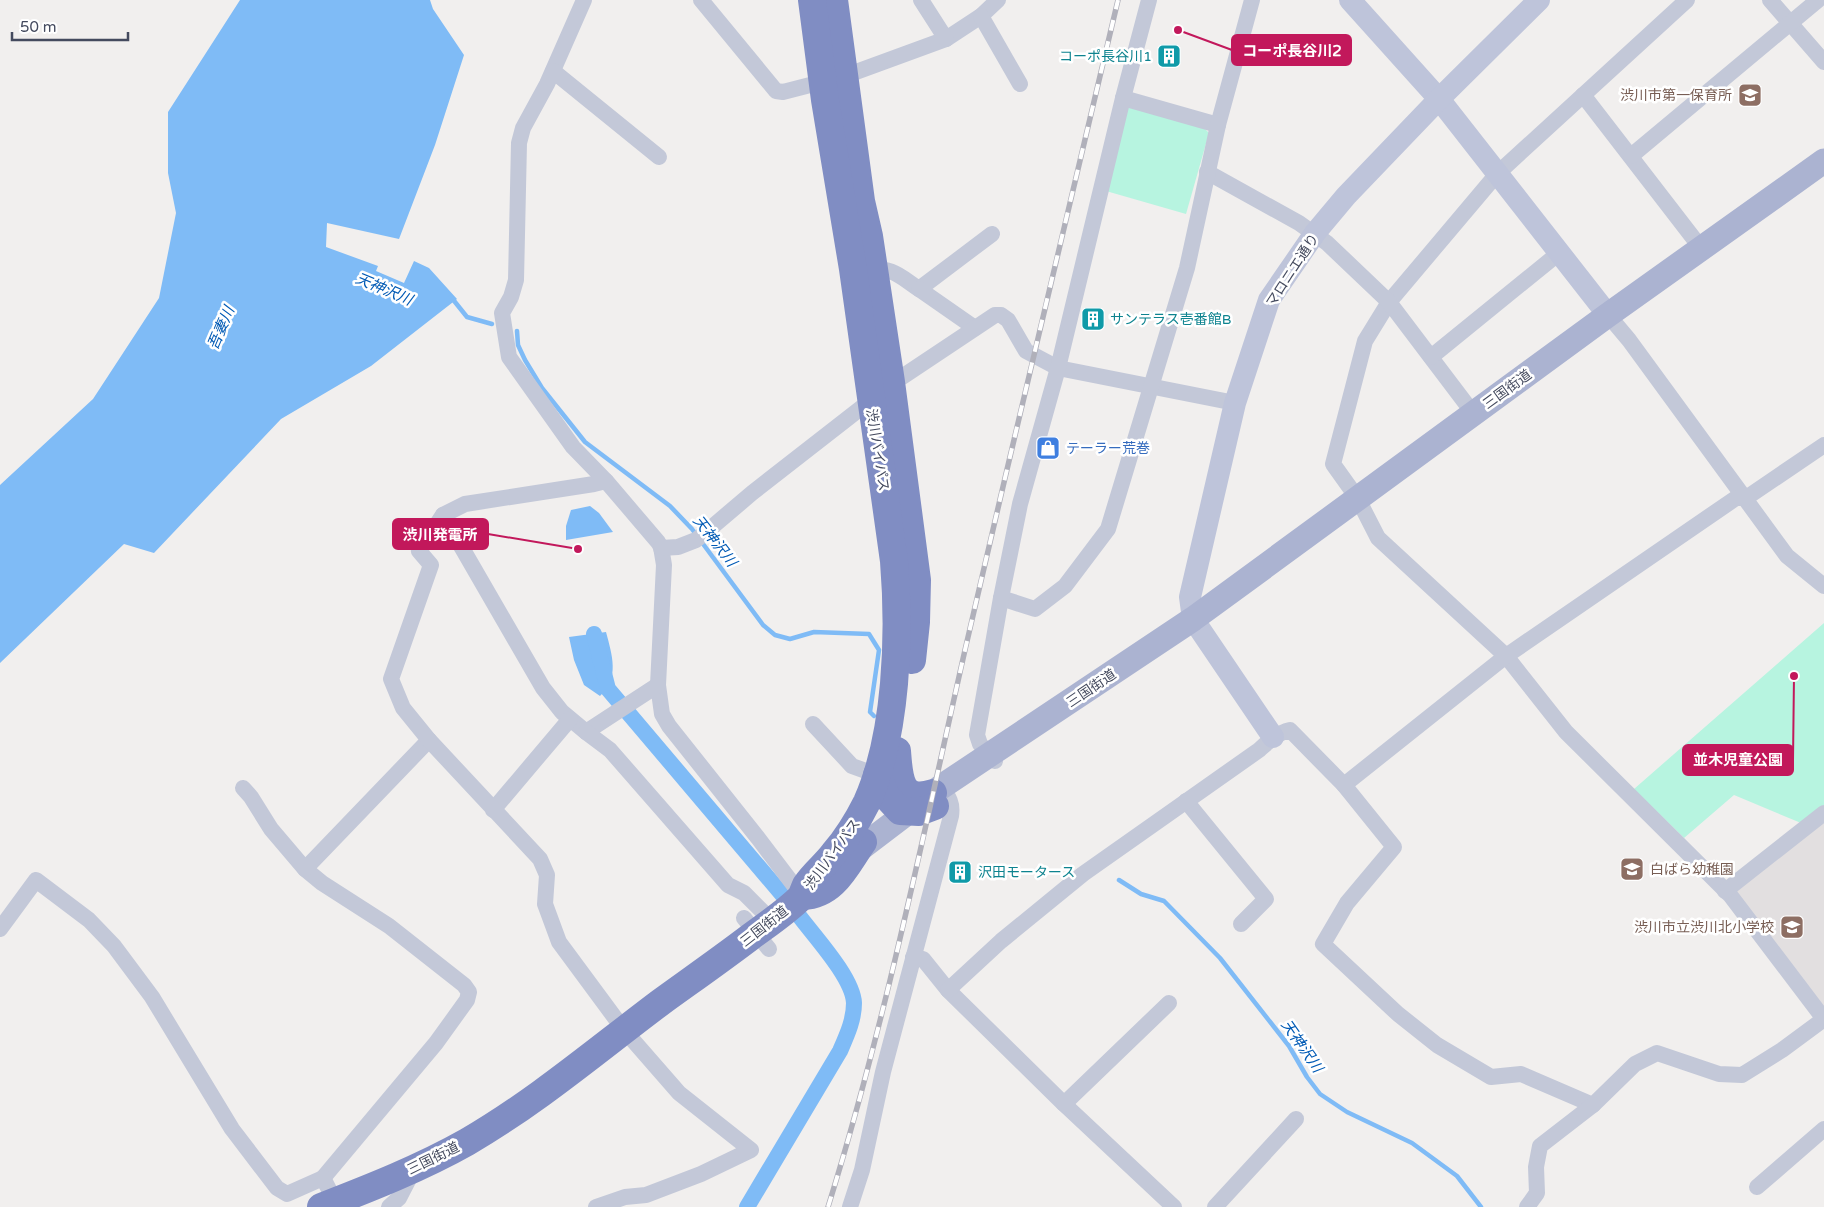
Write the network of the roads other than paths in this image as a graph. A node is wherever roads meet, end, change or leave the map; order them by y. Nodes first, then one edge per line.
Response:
1 (584, 0) edge
2 (701, 0) edge
3 (812, 0) edge
4 (834, 0) edge
5 (921, 0) edge
6 (998, 0) edge
7 (1149, 0) edge
8 (1252, 0) edge
9 (1539, 0) edge
10 (1687, 0) edge
11 (1770, 0) edge
12 (1818, 0) edge
13 (1353, 1) edge
14 (981, 16) junction
15 (1791, 24) junction
16 (946, 39) junction
17 (1824, 62) edge
18 (553, 71) junction
19 (834, 79) junction
20 (1020, 84) dead end
21 (1583, 95) junction
22 (1123, 98) junction
23 (1439, 98) junction
24 (1218, 125) junction
25 (1631, 156) junction
26 (659, 157) dead end
27 (1824, 161) edge
28 (1207, 172) junction
29 (1497, 174) junction
30 (1315, 233) junction
31 (992, 234) dead end
32 (1701, 248) junction
33 (1559, 253) junction
34 (863, 269) junction
35 (919, 289) junction
36 (1389, 302) junction
37 (1608, 315) junction
38 (975, 328) junction
39 (1430, 357) junction
40 (1058, 368) junction
41 (891, 382) junction
42 (1151, 387) junction
43 (870, 401) junction
44 (1235, 403) junction
45 (1473, 414) junction
46 (1824, 445) edge
47 (606, 481) junction
48 (1746, 498) junction
49 (1358, 499) junction
50 (443, 515) junction
51 (662, 548) junction
52 (1824, 586) edge
53 (1001, 598) junction
54 (1193, 619) junction
55 (1506, 656) junction
56 (658, 685) junction
57 (570, 718) junction
58 (813, 724) dead end
59 (586, 732) junction
60 (1273, 737) junction
61 (429, 740) junction
62 (897, 751) junction
63 (993, 759) junction
64 (1344, 785) junction
65 (243, 788) dead end
66 (891, 795) junction
67 (940, 795) junction
68 (1186, 801) junction
69 (493, 810) junction
70 (1824, 813) edge
71 (856, 851) junction
72 (305, 869) junction
73 (840, 877) junction
74 (1725, 891) junction
75 (802, 896) junction
76 (1241, 924) dead end
77 (761, 926) junction
78 (0, 929) edge
79 (913, 957) junction
80 (948, 990) junction
81 (1169, 1003) dead end
82 (1824, 1019) edge
83 (624, 1030) junction
84 (1064, 1104) junction
85 (1593, 1105) junction
86 (1296, 1118) dead end
87 (1824, 1129) edge
88 (414, 1168) junction
89 (1757, 1187) dead end
90 (329, 1198) edge
91 (389, 1207) edge
92 (596, 1207) edge
93 (850, 1207) edge
94 (1174, 1207) edge
95 (1215, 1207) edge
96 (1526, 1207) edge

1 - 18 street
2 - 19 street
3 - 19 highway, 渋川バイパス
4 - 19 highway, 渋川バイパス
5 - 16 street
6 - 14 street
7 - 22 street
8 - 24 street
9 - 23 street, マロニエ通り
10 - 21 street
11 - 15 street
12 - 15 street
13 - 23 street
14 - 16 street
14 - 20 street
15 - 17 street
15 - 25 street
16 - 19 street
18 - 26 street
18 - 47 street
19 - 34 highway, 渋川バイパス
21 - 25 street
21 - 29 street
22 - 24 street
22 - 40 street
23 - 29 street
23 - 30 street, マロニエ通り
24 - 28 street
25 - 32 street
27 - 32 main road, 三国街道
28 - 30 street
28 - 42 street
29 - 33 street
29 - 36 street
30 - 36 street
30 - 44 street, マロニエ通り
31 - 35 street
32 - 37 main road, 三国街道
33 - 37 street
33 - 39 street
34 - 35 street
34 - 41 highway, 渋川バイパス
34 - 43 highway, 渋川バイパス
35 - 38 street
36 - 39 street
36 - 49 street
37 - 45 main road, 三国街道
37 - 48 street
38 - 40 street
38 - 41 street
39 - 45 street
40 - 42 street
40 - 53 street
41 - 43 street
41 - 62 highway, 渋川バイパス
42 - 44 street
42 - 53 street
43 - 51 street
43 - 66 highway, 渋川バイパス
44 - 54 street, マロニエ通り
45 - 49 main road, 三国街道
46 - 48 street
47 - 50 street
47 - 51 street
48 - 52 street
48 - 55 street
49 - 54 main road, 三国街道
49 - 55 street
50 - 57 street
50 - 61 street
51 - 56 street
53 - 63 street
54 - 60 street
54 - 63 main road, 三国街道
55 - 64 street
55 - 74 street
56 - 59 street
56 - 75 street
57 - 59 street
57 - 69 street
58 - 66 street
59 - 77 street
60 - 64 street
60 - 68 street
61 - 69 street
61 - 72 street
62 - 66 highway, 渋川バイパス
62 - 67 highway
63 - 67 main road, 三国街道
64 - 85 street
65 - 72 street
66 - 67 highway
66 - 71 highway, 渋川バイパス
66 - 75 highway, 渋川バイパス
67 - 73 main road, 三国街道
67 - 79 street
68 - 76 street
68 - 80 street
69 - 83 street
70 - 74 street
71 - 73 highway, 渋川バイパス
71 - 75 main road, 三国街道
72 - 90 street
73 - 75 highway, 渋川バイパス
74 - 82 street
75 - 77 highway, 三国街道
77 - 83 highway, 三国街道
78 - 90 street
79 - 80 street
79 - 93 street
80 - 84 street
81 - 84 street
82 - 85 street
83 - 88 highway, 三国街道
83 - 92 street
84 - 94 street
85 - 96 street
86 - 95 street
87 - 89 street
88 - 90 highway, 三国街道
88 - 91 street

